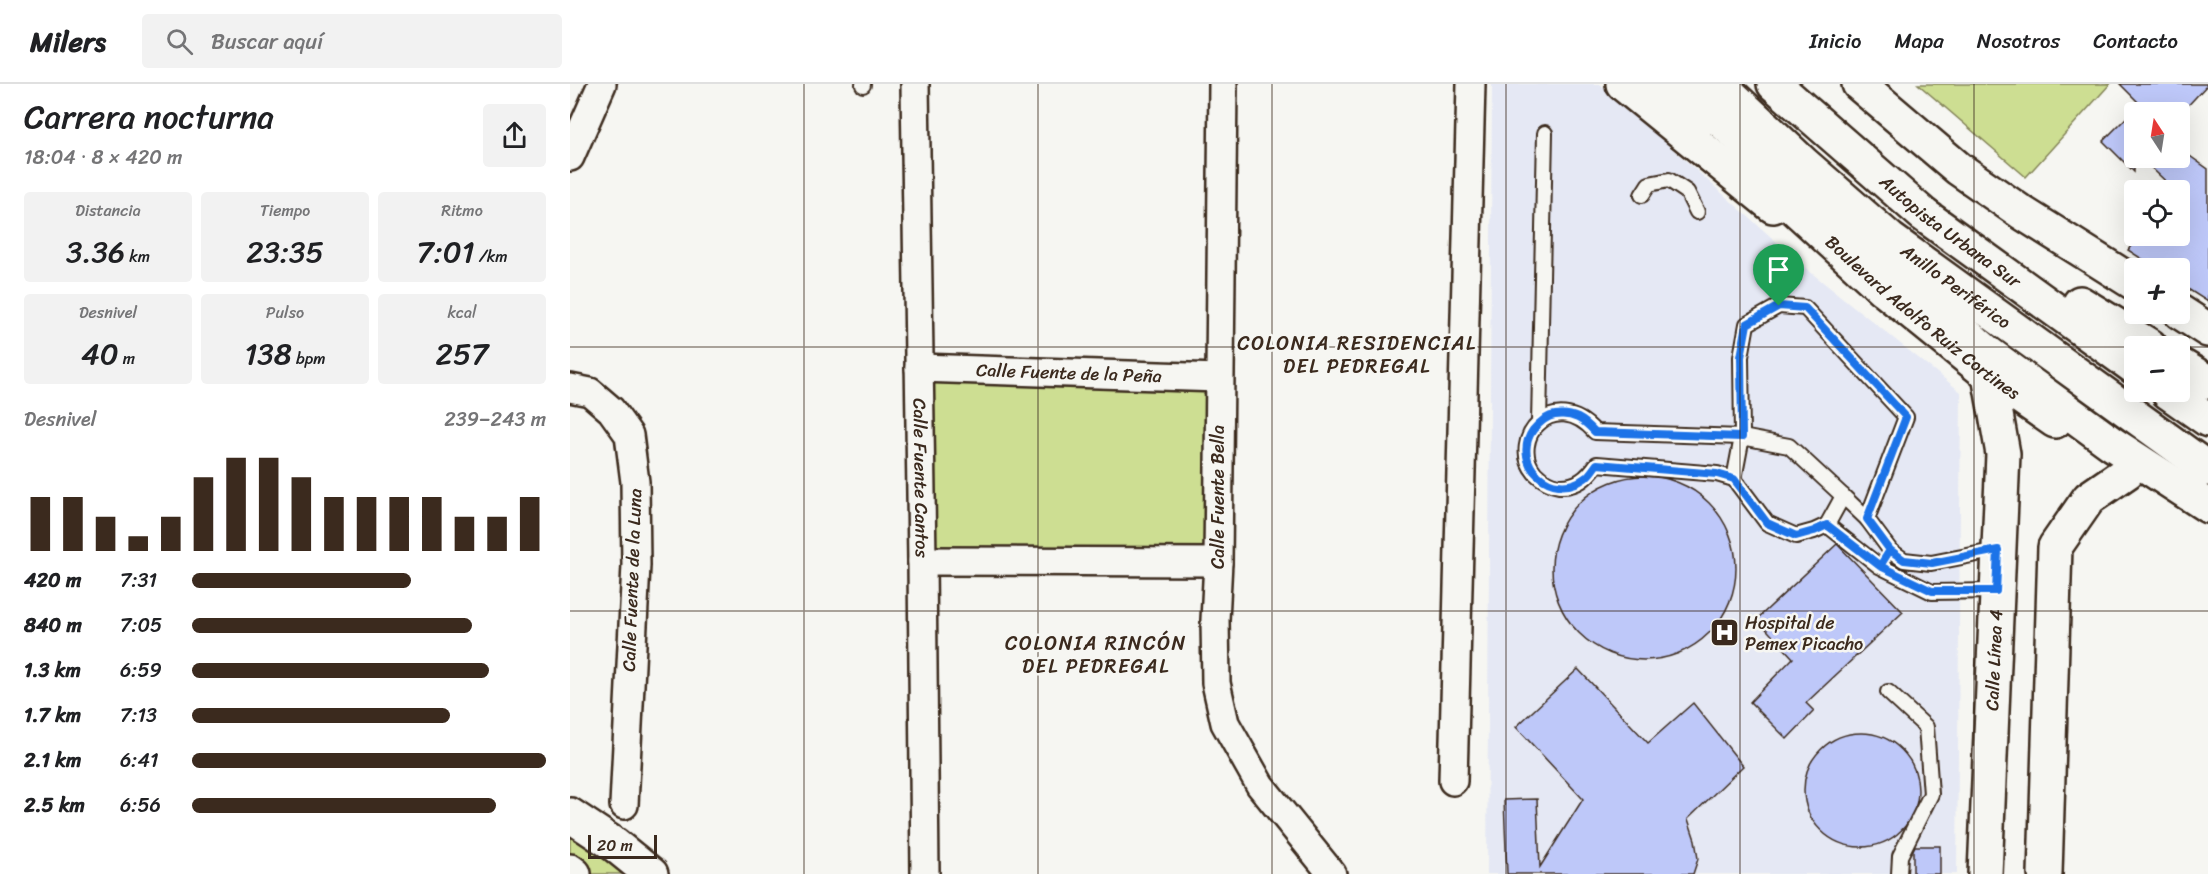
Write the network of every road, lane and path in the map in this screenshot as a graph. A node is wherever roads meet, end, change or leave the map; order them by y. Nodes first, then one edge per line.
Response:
1 (602, 84) edge
2 (915, 84) edge
3 (1222, 84) edge
4 (1471, 84) edge
5 (1623, 84) edge
6 (1659, 84) edge
7 (1681, 84) edge
8 (1719, 84) edge
9 (1746, 84) edge
10 (1774, 84) edge
11 (1795, 84) edge
12 (1859, 84) edge
13 (1891, 84) edge
14 (1545, 133) dead end
15 (570, 157) edge
16 (1642, 195) dead end
17 (1697, 212) dead end
18 (2103, 263) junction
19 (2124, 277) edge
20 (1883, 289) junction
21 (2190, 318) edge
22 (2208, 330) edge
23 (2134, 336) edge
24 (2124, 360) edge
25 (919, 368) junction
26 (2190, 371) edge
27 (1989, 375) junction
28 (1219, 378) junction
29 (2208, 382) edge
30 (570, 388) edge
31 (2182, 402) edge
32 (2208, 420) edge
33 (1539, 423) junction
34 (1742, 437) junction
35 (2208, 445) edge
36 (2208, 470) edge
37 (2127, 471) junction
38 (1734, 479) junction
39 (1843, 496) junction
40 (2208, 506) edge
41 (1867, 519) junction
42 (2208, 522) edge
43 (1827, 525) junction
44 (1890, 550) junction
45 (1998, 550) junction
46 (922, 561) junction
47 (1218, 562) junction
48 (1880, 566) junction
49 (1996, 591) junction
50 (1888, 692) dead end
51 (1453, 781) dead end
52 (624, 804) dead end
53 (570, 815) edge
54 (570, 871) edge
55 (574, 874) edge
56 (651, 874) edge
57 (925, 874) edge
58 (1332, 874) edge
59 (1899, 874) edge
60 (1984, 874) edge
61 (2045, 874) edge

1 - 15 street
2 - 25 street, Calle Fuente Cantos
3 - 28 street, Calle Fuente Bella
4 - 51 street
5 - 20 main road
6 - 20 main road, Boulevard Adolfo Ruiz Cortines
7 - 40 main road
8 - 36 main road, Anillo Periférico
9 - 35 main road, Autopista Urbana Sur
10 - 24 main road, Autopista Urbana Sur
11 - 23 main road
12 - 18 main road
13 - 18 main road
14 - 33 lane
16 - 17 lane
18 - 19 main road
20 - 27 main road, Boulevard Adolfo Ruiz Cortines
21 - 22 main road
25 - 28 street, Calle Fuente de la Peña
25 - 46 street, Calle Fuente Cantos
26 - 29 main road
27 - 37 main road, Boulevard Adolfo Ruiz Cortines
27 - 45 main road, Calle Línea 4
28 - 47 street, Calle Fuente Bella
30 - 52 street, Calle Fuente de la Luna
31 - 32 main road
33 - 34 lane
33 - 38 lane
34 - 38 lane
34 - 39 lane
34 - 41 lane
37 - 42 main road, Boulevard Adolfo Ruiz Cortines
37 - 61 main road
38 - 43 lane
39 - 41 lane
39 - 43 lane
41 - 44 lane
43 - 48 lane
44 - 45 lane
44 - 48 lane
45 - 49 main road, Calle Línea 4
46 - 47 street
46 - 57 street, Calle Fuente Cantos
47 - 58 street, Calle Fuente Bella
48 - 49 lane
49 - 60 main road, Calle Línea 4
50 - 59 lane
53 - 56 main road
54 - 55 main road

